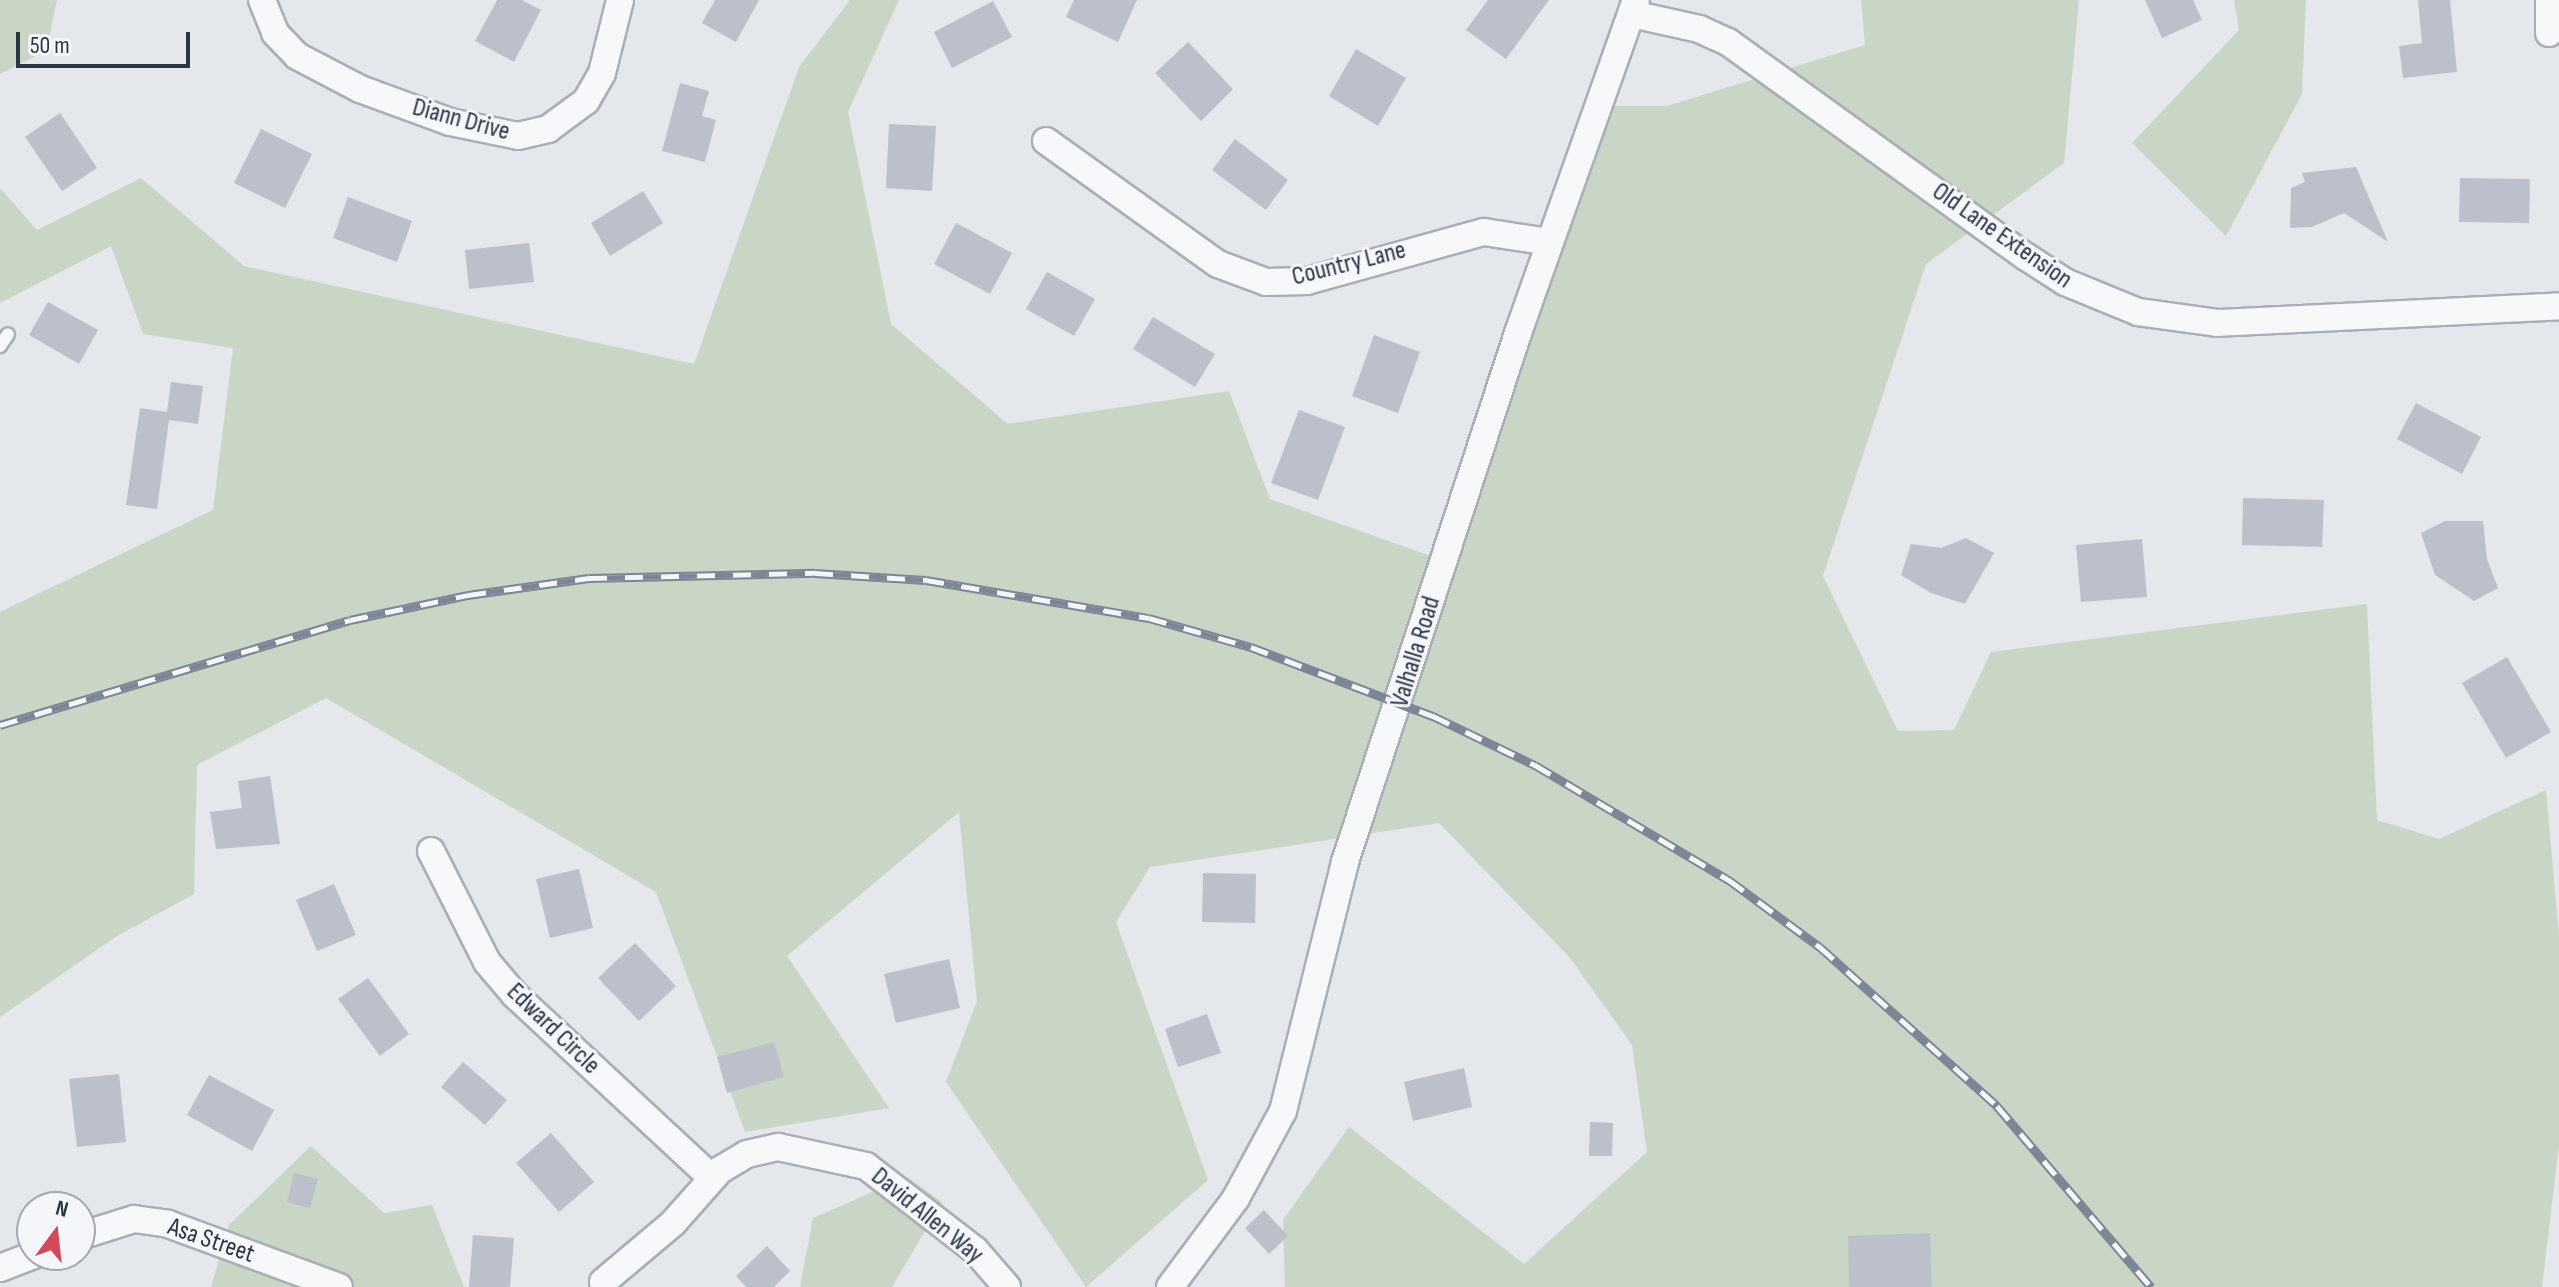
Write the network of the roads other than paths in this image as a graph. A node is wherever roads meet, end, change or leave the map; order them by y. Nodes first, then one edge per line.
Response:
1 (262, 0) edge
2 (620, 0) edge
3 (2549, 0) edge
4 (1634, 7) edge
5 (2549, 33) dead end
6 (1046, 141) dead end
7 (1549, 242) junction
8 (2559, 306) edge
9 (8, 334) dead end
10 (0, 346) edge
11 (431, 851) dead end
12 (712, 1178) junction
13 (96, 1231) edge
14 (603, 1282) dead end
15 (339, 1287) edge
16 (1007, 1287) edge
17 (1170, 1287) edge

1 - 2 street, Diann Drive
3 - 5 street
4 - 7 street, Valhalla Road
4 - 8 street, Old Lane Extension
6 - 7 street, Country Lane
7 - 17 street, Valhalla Road
9 - 10 lane
11 - 12 street, Edward Circle
12 - 14 street, David Allen Way
12 - 16 street, David Allen Way
13 - 15 street, Asa Street

